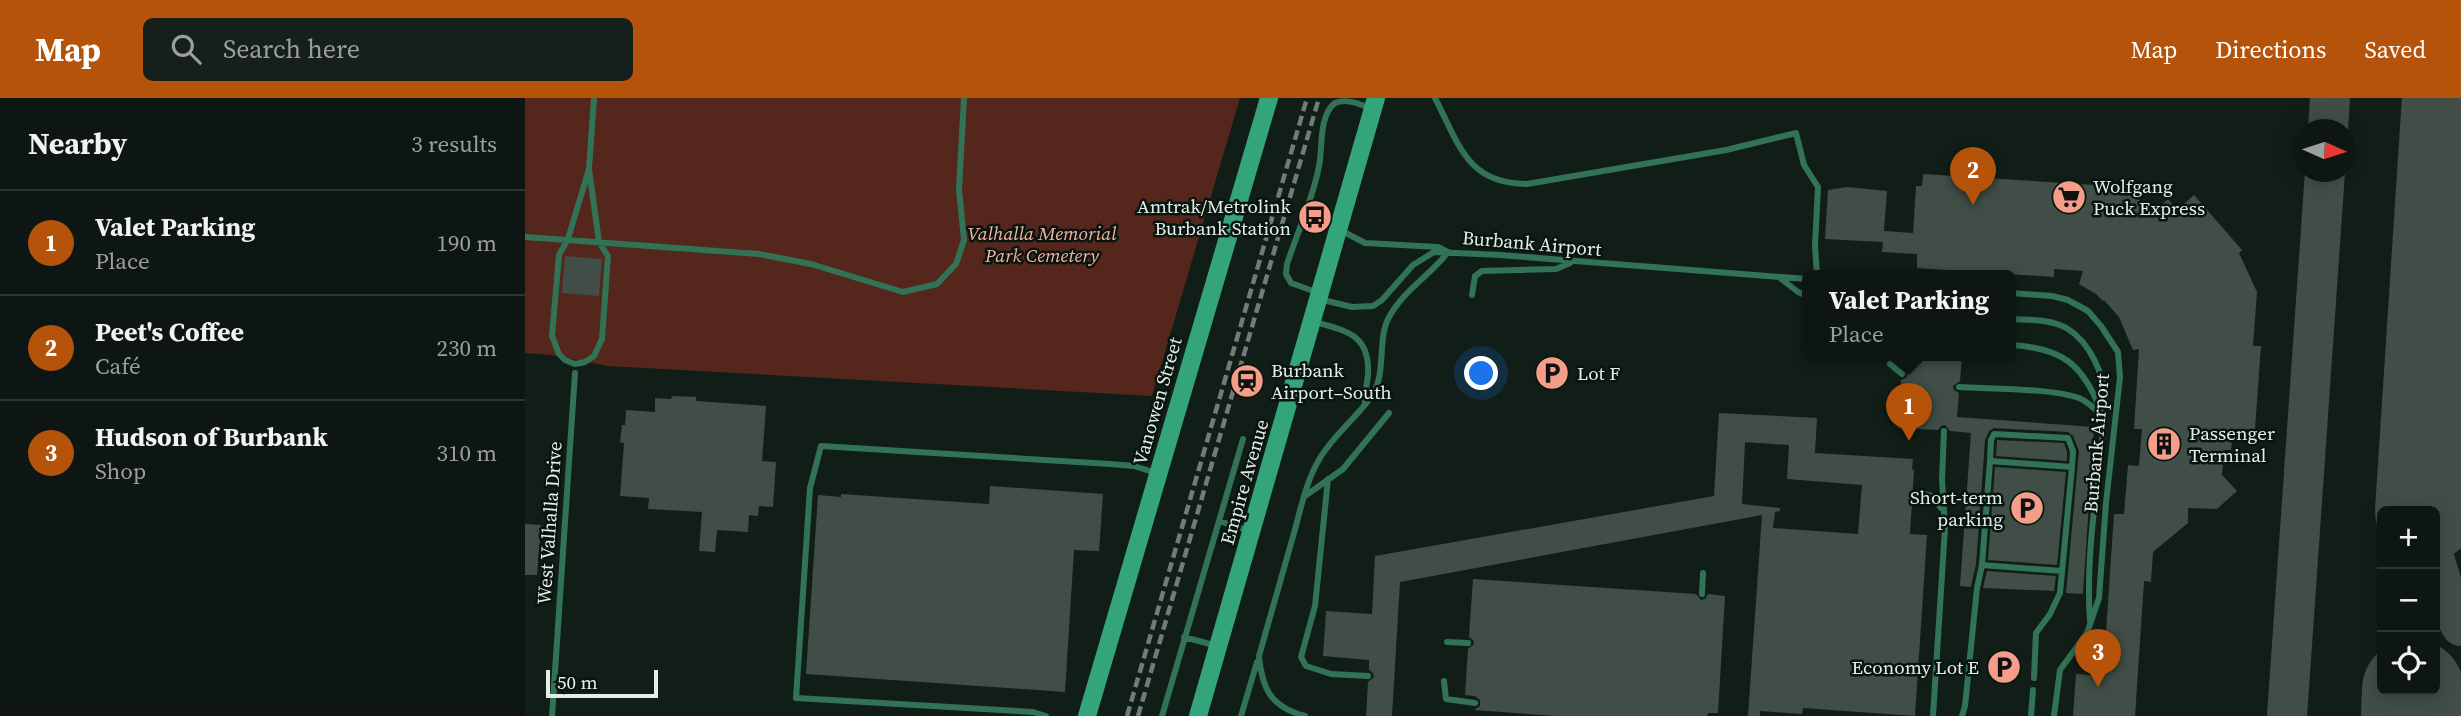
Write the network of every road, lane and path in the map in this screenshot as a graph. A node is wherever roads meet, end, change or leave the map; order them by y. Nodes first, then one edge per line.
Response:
1 (594, 98) edge
2 (964, 98) edge
3 (1269, 98) edge
4 (1435, 98) edge
5 (1374, 104) edge
6 (589, 169) junction
7 (1339, 230) junction
8 (525, 237) edge
9 (568, 239) junction
10 (599, 242) junction
11 (1448, 252) junction
12 (1572, 262) junction
13 (1817, 270) edge
14 (1778, 276) junction
15 (1802, 278) edge
16 (1802, 294) edge
17 (2016, 294) edge
18 (1472, 295) dead end
19 (1319, 296) junction
20 (2016, 320) edge
21 (1312, 321) junction
22 (2016, 346) edge
23 (1890, 364) dead end
24 (575, 373) dead end
25 (1902, 374) dead end
26 (1959, 387) dead end
27 (1365, 402) junction
28 (1389, 414) dead end
29 (2104, 418) junction
30 (1944, 431) dead end
31 (1243, 439) dead end
32 (1990, 461) junction
33 (2072, 467) junction
34 (1158, 473) junction
35 (1328, 479) junction
36 (1922, 493) dead end
37 (1305, 496) junction
38 (1944, 513) junction
39 (1219, 521) junction
40 (1252, 532) junction
41 (1982, 565) junction
42 (2062, 571) junction
43 (1703, 573) dead end
44 (1702, 594) dead end
45 (2090, 625) junction
46 (1184, 637) junction
47 (1447, 642) dead end
48 (1468, 643) dead end
49 (1218, 647) junction
50 (1259, 656) junction
51 (1368, 676) dead end
52 (2034, 678) dead end
53 (1444, 681) dead end
54 (2033, 690) dead end
55 (1475, 703) dead end
56 (552, 716) edge
57 (1046, 716) edge
58 (1087, 716) edge
59 (1163, 716) edge
60 (1198, 716) edge
61 (1241, 716) edge
62 (1305, 716) edge
63 (1933, 716) edge
64 (1962, 716) edge
65 (2031, 716) edge
66 (2054, 716) edge

1 - 6 lane
2 - 10 lane
3 - 34 main road, Vanowen Street
4 - 13 lane
5 - 7 main road, Empire Avenue
5 - 19 lane
6 - 9 lane
6 - 10 lane
7 - 11 lane
7 - 19 main road, Empire Avenue
8 - 9 lane
9 - 10 lane
9 - 10 lane
11 - 12 lane, Burbank Airport
11 - 19 lane
11 - 27 lane, Burbank Airport
12 - 14 lane, Burbank Airport
12 - 18 lane
14 - 15 lane, Burbank Airport
14 - 16 lane
17 - 45 lane, Burbank Airport
19 - 21 main road, Empire Avenue
20 - 29 lane, Burbank Airport
21 - 27 lane
21 - 40 main road, Empire Avenue
22 - 29 lane, Burbank Airport
23 - 25 lane
24 - 56 lane, West Valhalla Drive
26 - 29 lane
27 - 37 lane, Burbank Airport
28 - 35 lane
29 - 45 lane, Burbank Airport
30 - 38 lane
31 - 39 lane
32 - 33 lane
32 - 33 lane
32 - 41 lane
33 - 42 lane
34 - 57 lane
34 - 58 main road, Vanowen Street
35 - 37 lane
35 - 51 lane
36 - 38 lane
37 - 50 lane, Burbank Airport
38 - 63 lane
39 - 40 lane
39 - 46 lane
40 - 49 main road, Empire Avenue
41 - 42 lane
41 - 64 lane
42 - 52 lane
43 - 44 lane
45 - 66 lane, Burbank Airport
46 - 49 lane
46 - 59 lane
47 - 48 lane
49 - 60 main road, Empire Avenue
50 - 61 lane
50 - 62 lane, Burbank Airport
53 - 55 lane
54 - 65 lane

